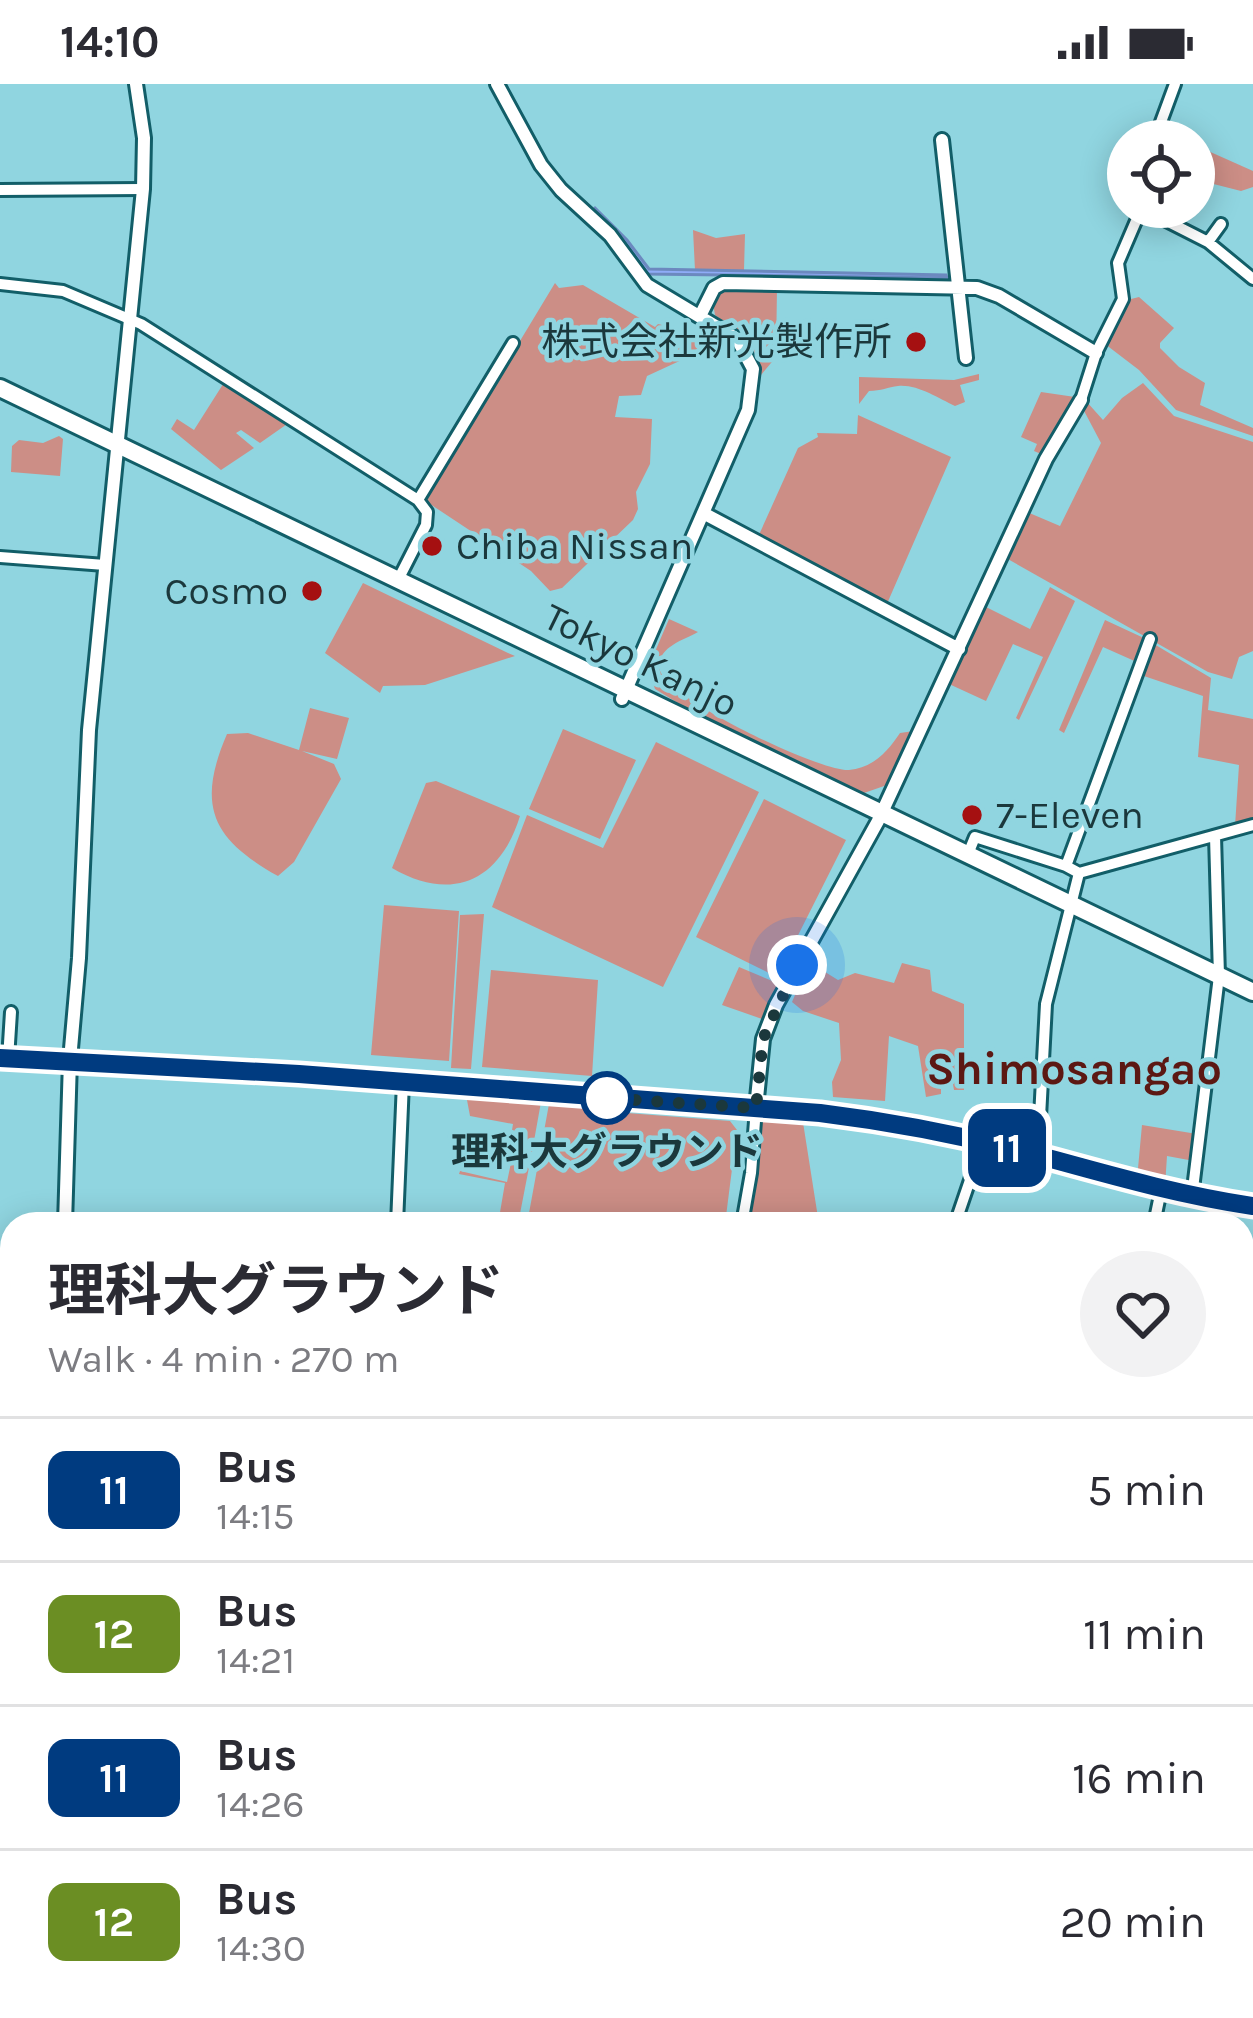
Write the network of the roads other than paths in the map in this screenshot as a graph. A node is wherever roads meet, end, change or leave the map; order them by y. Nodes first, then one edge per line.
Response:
1 (136, 84) edge
2 (497, 84) edge
3 (1175, 84) edge
4 (1162, 120) edge
5 (942, 140) dead end
6 (143, 189) junction
7 (0, 190) edge
8 (1221, 224) dead end
9 (1133, 228) edge
10 (1181, 228) edge
11 (1208, 242) junction
12 (1253, 279) edge
13 (0, 284) edge
14 (958, 287) junction
15 (700, 316) junction
16 (130, 319) junction
17 (513, 343) dead end
18 (1096, 353) junction
19 (966, 358) dead end
20 (0, 388) edge
21 (0, 400) edge
22 (1081, 400) joint
23 (116, 450) junction
24 (418, 500) junction
25 (703, 513) junction
26 (0, 557) edge
27 (105, 566) junction
28 (398, 580) junction
29 (1150, 639) dead end
30 (959, 649) junction
31 (624, 694) junction
32 (880, 817) junction
33 (1253, 825) edge
34 (1215, 836) junction
35 (968, 854) junction
36 (1066, 866) junction
37 (1079, 873) junction
38 (1069, 909) junction
39 (1218, 981) junction
40 (1253, 992) edge
41 (1253, 1003) edge
42 (10, 1012) dead end
43 (4, 1058) edge
44 (70, 1060) junction
45 (403, 1082) junction
46 (713, 1106) joint
47 (756, 1108) junction
48 (983, 1142) junction
49 (1038, 1155) junction
50 (1161, 1190) junction
51 (1192, 1197) junction
52 (1253, 1205) edge
53 (65, 1212) edge
54 (398, 1212) edge
55 (744, 1212) edge
56 (959, 1212) edge
57 (1156, 1212) edge

1 - 6 street
2 - 15 street
3 - 4 street
5 - 14 street
6 - 7 street
6 - 16 street
8 - 11 street
9 - 18 street
10 - 11 street
11 - 12 street
13 - 16 street
14 - 15 street
14 - 18 street
14 - 19 street
15 - 25 street
16 - 23 street
16 - 24 street
17 - 24 street
18 - 22 street
20 - 23 highway, Tokyo Kanjo
21 - 23 highway, Tokyo Kanjo
22 - 30 street
23 - 27 street
23 - 28 highway, Tokyo Kanjo
23 - 31 highway, Tokyo Kanjo
24 - 28 street
25 - 30 street
25 - 31 street
26 - 27 street
27 - 44 street
28 - 31 highway, Tokyo Kanjo
29 - 36 street
30 - 32 street
31 - 32 highway, Tokyo Kanjo
32 - 35 highway, Tokyo Kanjo
32 - 38 highway, Tokyo Kanjo
32 - 47 street
33 - 34 street
34 - 37 street
34 - 39 street
35 - 36 street
35 - 38 highway, Tokyo Kanjo
36 - 37 street
37 - 38 street
38 - 39 highway, Tokyo Kanjo
38 - 49 street
39 - 40 highway, Tokyo Kanjo
39 - 41 highway, Tokyo Kanjo
39 - 51 street
42 - 43 street
43 - 44 street
44 - 45 street
44 - 53 street
45 - 46 street
45 - 54 street
46 - 47 street
47 - 48 street
47 - 55 street
48 - 49 street
48 - 56 street
49 - 50 street
50 - 51 street
50 - 57 street
51 - 52 street

